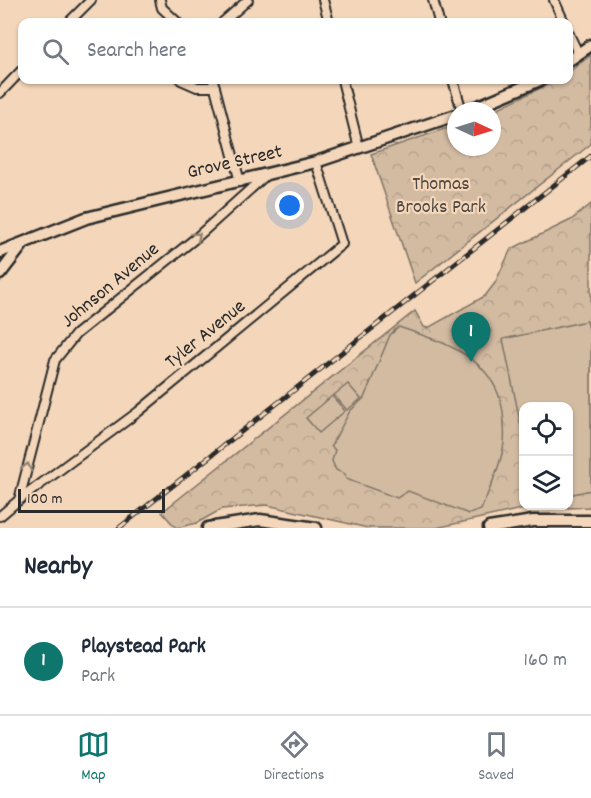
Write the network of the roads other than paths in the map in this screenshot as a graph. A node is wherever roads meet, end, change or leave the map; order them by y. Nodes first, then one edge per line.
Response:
1 (91, 0) edge
2 (159, 0) edge
3 (248, 0) edge
4 (323, 0) edge
5 (433, 0) edge
6 (554, 0) edge
7 (73, 18) edge
8 (173, 18) edge
9 (228, 18) edge
10 (328, 18) edge
11 (438, 18) edge
12 (562, 18) edge
13 (573, 43) edge
14 (591, 45) edge
15 (578, 54) junction
16 (573, 57) edge
17 (18, 74) edge
18 (190, 84) edge
19 (210, 84) edge
20 (214, 84) edge
21 (343, 84) edge
22 (454, 84) edge
23 (531, 84) edge
24 (0, 93) edge
25 (459, 102) edge
26 (488, 102) edge
27 (447, 118) edge
28 (359, 148) junction
29 (316, 162) junction
30 (265, 176) junction
31 (240, 182) junction
32 (23, 244) junction
33 (0, 252) edge
34 (0, 274) edge
35 (19, 500) junction
36 (0, 516) edge
37 (591, 521) edge
38 (518, 525) edge
39 (297, 526) edge
40 (208, 528) edge
41 (316, 528) edge
42 (489, 528) edge

1 - 7 street
2 - 8 street
3 - 9 street
4 - 10 street
5 - 11 street
6 - 12 street
13 - 15 street
14 - 15 street
15 - 16 street
17 - 24 street
18 - 19 street
20 - 31 street
21 - 28 street
22 - 25 street
23 - 26 street
27 - 28 street, Grove Street
28 - 29 street, Grove Street
29 - 30 street, Grove Street
29 - 35 street, Tyler Avenue
30 - 31 street, Grove Street
35 -> 30 street, Johnson Avenue
31 - 32 street, Grove Street
32 - 33 street, Grove Street
32 - 34 street
35 - 36 street
37 - 38 street
38 - 42 street
39 - 40 street
39 - 41 street

